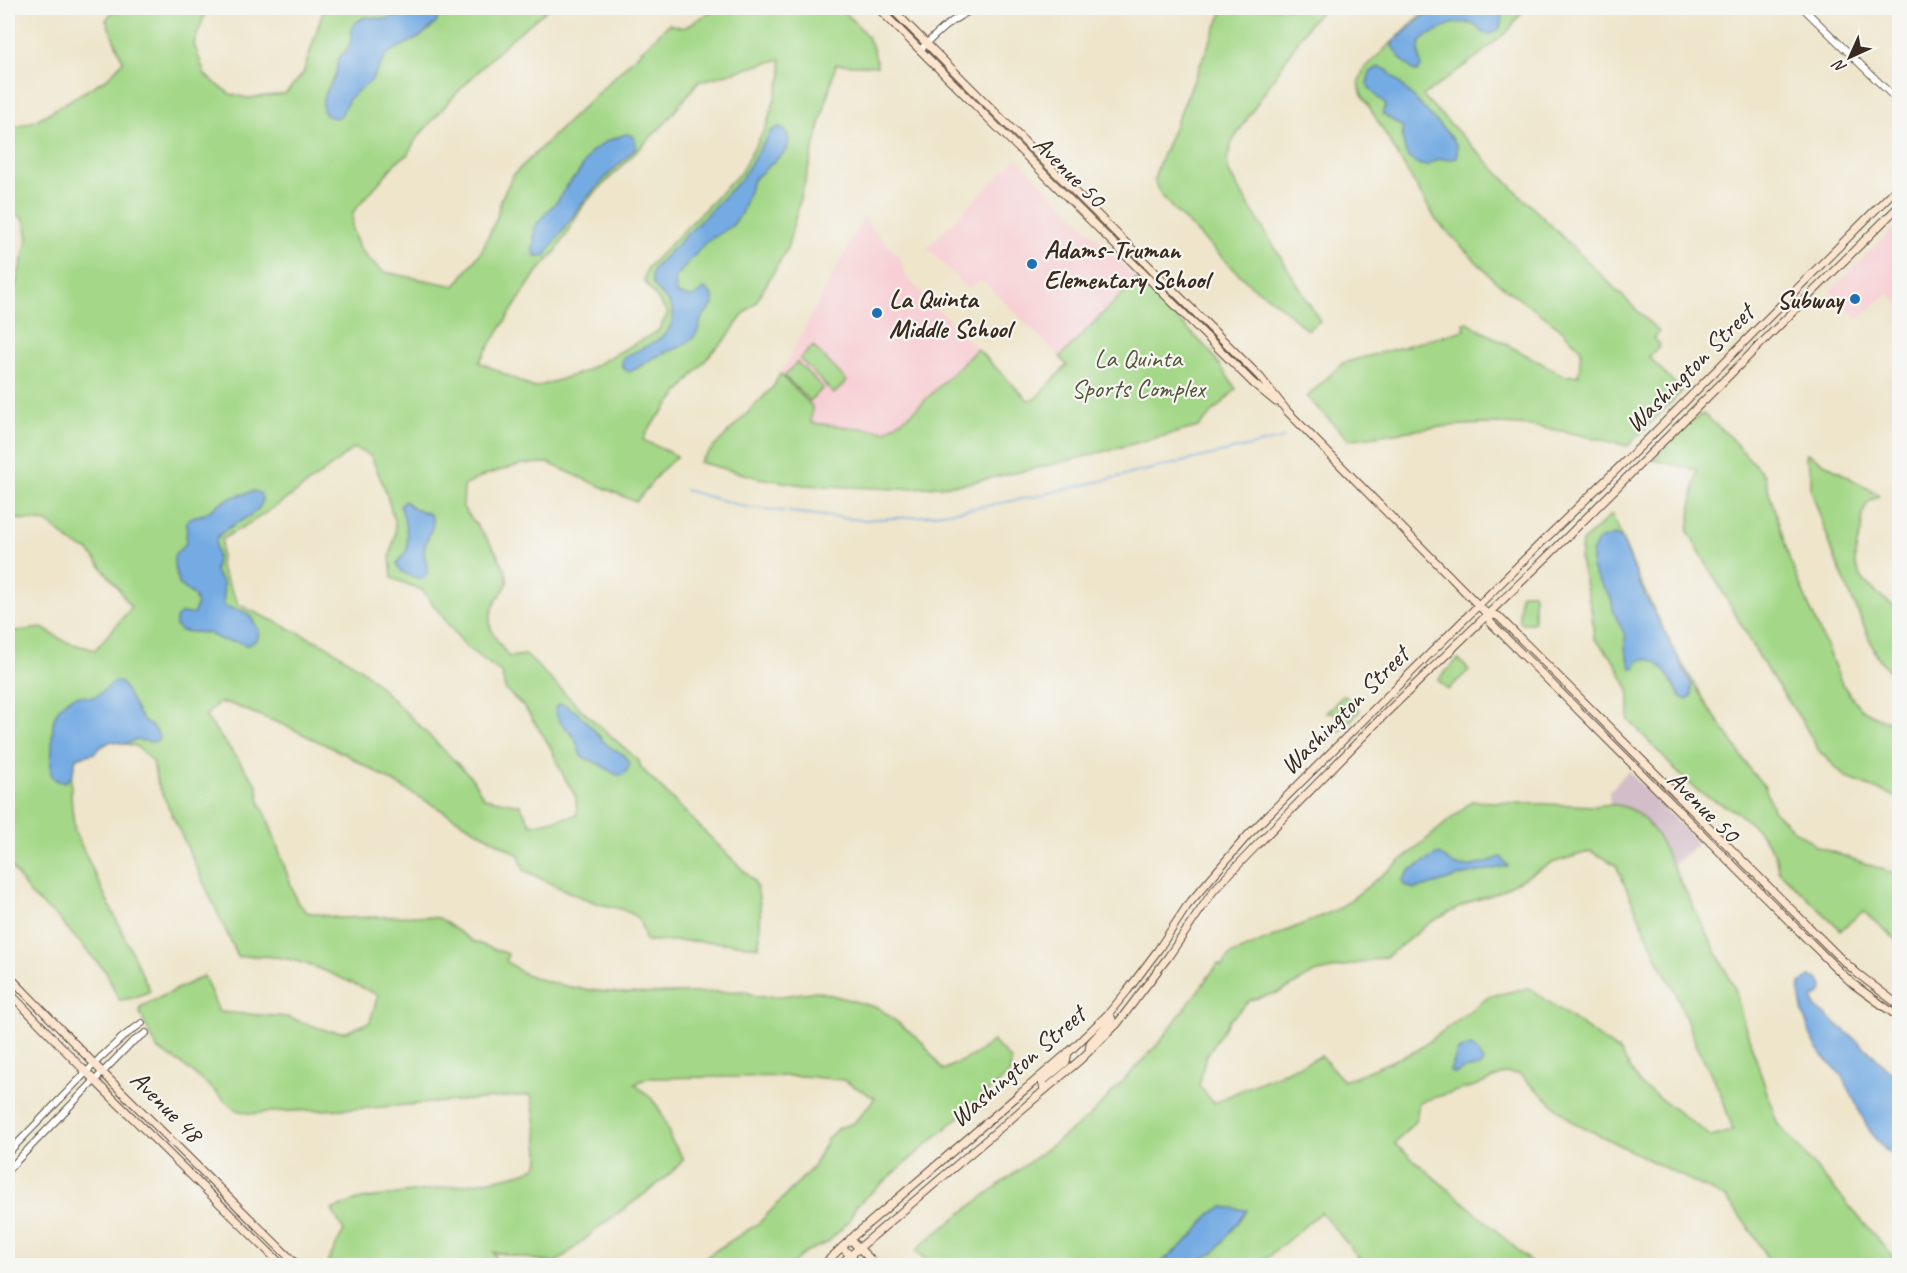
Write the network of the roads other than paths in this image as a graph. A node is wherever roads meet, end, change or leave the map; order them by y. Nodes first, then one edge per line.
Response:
1 (878, 8) edge
2 (891, 8) edge
3 (976, 8) edge
4 (1803, 8) edge
5 (927, 44) junction
6 (920, 50) junction
7 (1899, 103) edge
8 (1899, 185) edge
9 (1899, 205) edge
10 (1287, 411) junction
11 (1478, 606) junction
12 (1487, 614) junction
13 (8, 976) edge
14 (8, 992) edge
15 (1899, 1006) edge
16 (1109, 1013) junction
17 (1899, 1018) edge
18 (142, 1023) dead end
19 (146, 1033) dead end
20 (1089, 1051) junction
21 (1068, 1052) junction
22 (94, 1064) junction
23 (87, 1072) junction
24 (102, 1072) junction
25 (95, 1080) junction
26 (1044, 1090) junction
27 (8, 1153) edge
28 (8, 1170) edge
29 (850, 1239) junction
30 (842, 1247) junction
31 (858, 1247) junction
32 (849, 1255) junction
33 (283, 1266) edge
34 (298, 1266) edge
35 (822, 1266) edge
36 (838, 1266) edge
37 (860, 1266) edge
38 (877, 1266) edge

1 - 6 main road, Avenue 50
2 - 5 main road, Avenue 50
3 - 5 street
4 - 7 street
5 - 6 street
5 - 10 main road, Avenue 50
6 - 10 main road, Avenue 50
8 - 11 main road, Washington Street
9 - 12 main road, Washington Street
10 - 11 main road, Avenue 50
11 - 12 main road, Avenue 50
11 - 16 main road, Washington Street
12 - 15 main road, Avenue 50
12 - 17 main road, Avenue 50
12 - 20 main road, Washington Street
13 - 22 main road, Avenue 48
14 - 23 main road, Avenue 48
16 - 20 main road
16 - 21 main road, Washington Street
18 - 22 street
19 - 24 street
20 - 26 main road, Washington Street
21 - 26 main road
21 - 29 main road, Washington Street
22 - 23 street
22 - 24 main road, Avenue 48
23 - 25 main road, Avenue 48
23 - 27 street
24 - 25 street
24 - 34 main road, Avenue 48
25 - 28 street
25 - 33 main road, Avenue 48
26 - 31 main road, Washington Street
29 - 30 main road, Washington Street
29 - 31 main road
30 - 32 main road
30 - 35 main road, Washington Street
31 - 32 main road, Washington Street
31 - 38 main road
32 - 36 main road, Washington Street
32 - 37 main road

